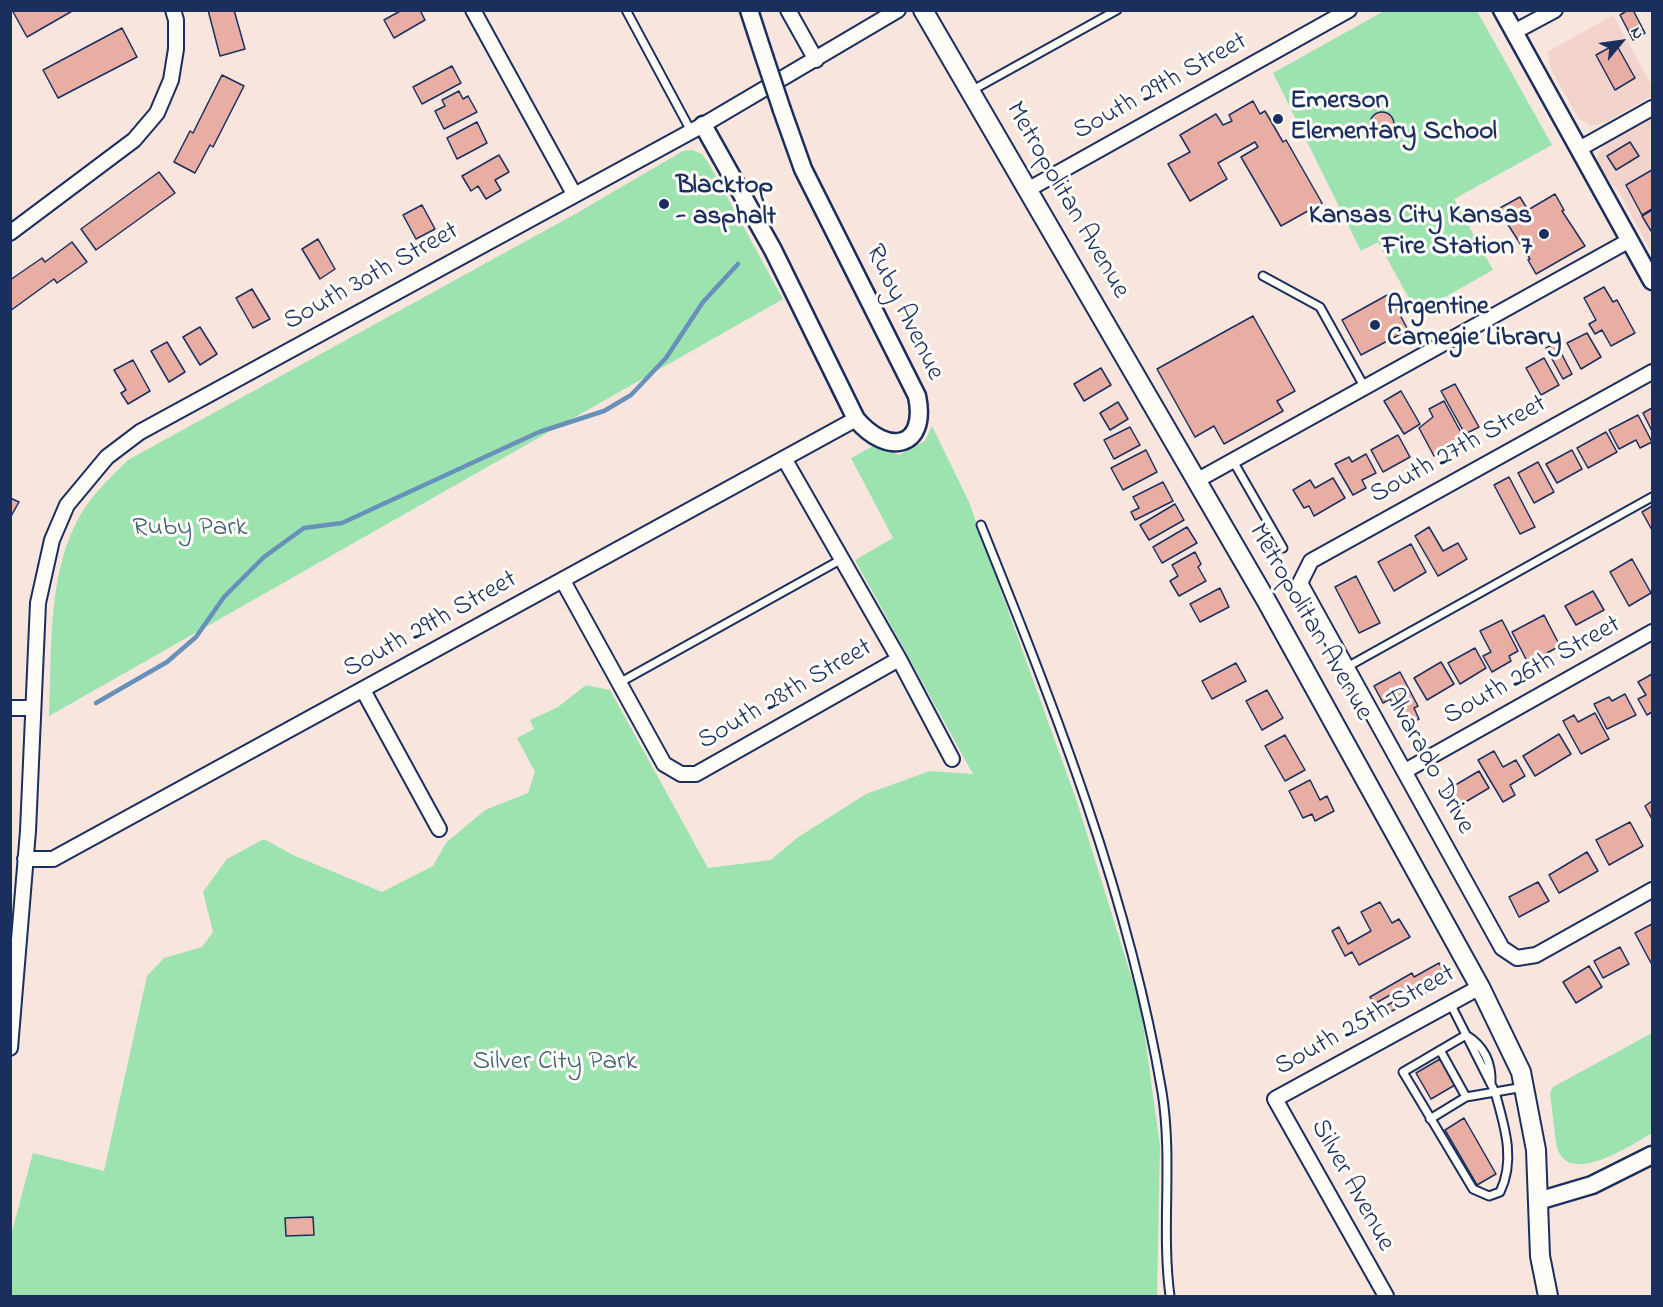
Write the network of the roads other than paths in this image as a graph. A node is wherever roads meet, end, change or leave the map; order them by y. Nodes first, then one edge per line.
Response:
1 (172, 10) edge
2 (473, 10) edge
3 (626, 10) edge
4 (749, 10) edge
5 (789, 10) edge
6 (898, 10) edge
7 (923, 10) edge
8 (1117, 10) edge
9 (1348, 10) edge
10 (1502, 10) edge
11 (1555, 10) edge
12 (1514, 33) junction
13 (816, 60) junction
14 (971, 91) junction
15 (1653, 108) edge
16 (697, 128) junction
17 (1579, 149) junction
18 (1029, 189) junction
19 (574, 194) junction
20 (10, 233) edge
21 (1630, 240) junction
22 (1263, 276) dead end
23 (1653, 281) edge
24 (1653, 372) edge
25 (1365, 388) junction
26 (856, 420) junction
27 (785, 460) junction
28 (1233, 461) junction
29 (1196, 481) junction
30 (1653, 497) edge
31 (981, 525) dead end
32 (1283, 548) dead end
33 (842, 559) junction
34 (562, 581) junction
35 (1300, 583) joint
36 (1653, 632) edge
37 (899, 659) junction
38 (1347, 667) junction
39 (620, 683) junction
40 (363, 690) junction
41 (10, 708) edge
42 (33, 708) junction
43 (952, 759) dead end
44 (1405, 771) junction
45 (439, 829) dead end
46 (25, 859) junction
47 (1653, 890) edge
48 (1479, 987) junction
49 (1450, 1003) junction
50 (1466, 1035) junction
51 (10, 1047) edge
52 (1440, 1050) junction
53 (1524, 1087) junction
54 (1495, 1092) junction
55 (1466, 1097) junction
56 (1275, 1099) joint
57 (1430, 1119) junction
58 (1653, 1155) edge
59 (1538, 1201) junction
60 (1170, 1296) edge
61 (1386, 1296) edge
62 (1548, 1296) edge

1 - 20 street
2 - 19 street
3 - 16 lane
4 - 26 street, Ruby Avenue, bridge
5 - 13 street
6 - 13 street, South 30th Street
7 - 14 main road, Metropolitan Avenue
8 - 14 lane
9 - 18 street, South 29th Street
10 - 12 street
11 - 12 street
12 - 17 street
13 - 16 street, South 30th Street
14 - 18 main road, Metropolitan Avenue
15 - 17 street
16 - 19 street, South 30th Street
16 - 26 street, Ruby Avenue
17 - 21 street
18 - 29 main road, Metropolitan Avenue
19 - 42 street, South 30th Street
21 - 23 street
21 - 25 street
22 - 25 lane
24 - 35 street, South 27th Street
25 - 28 street
26 - 27 street, South 29th Street
27 - 33 street
27 - 34 street, South 29th Street
28 - 29 street
28 - 32 lane
29 - 48 main road, Metropolitan Avenue
30 - 38 lane
31 - 60 lane
33 - 37 street
33 - 39 lane
34 - 39 street
34 - 40 street, South 29th Street
35 - 38 street, Alvarado Drive
36 - 44 street, South 26th Street
37 - 39 street, South 28th Street
37 - 43 street
38 - 44 street, Alvarado Drive
40 - 45 street
40 - 46 street, South 29th Street
41 - 42 street
42 - 46 street, South 30th Street
44 - 47 street, Alvarado Drive
46 - 51 street, South 30th Street
48 - 49 street, South 25th Street
48 - 53 main road, Metropolitan Avenue
49 - 50 lane
49 - 56 street, South 25th Street
50 - 52 lane
50 - 54 lane
52 - 55 lane
52 - 57 lane
53 - 54 lane
53 - 59 main road, Metropolitan Avenue
54 - 55 lane
54 - 57 lane
55 - 57 lane
56 - 61 street, Silver Avenue
58 - 59 street
59 - 62 main road, Metropolitan Avenue

